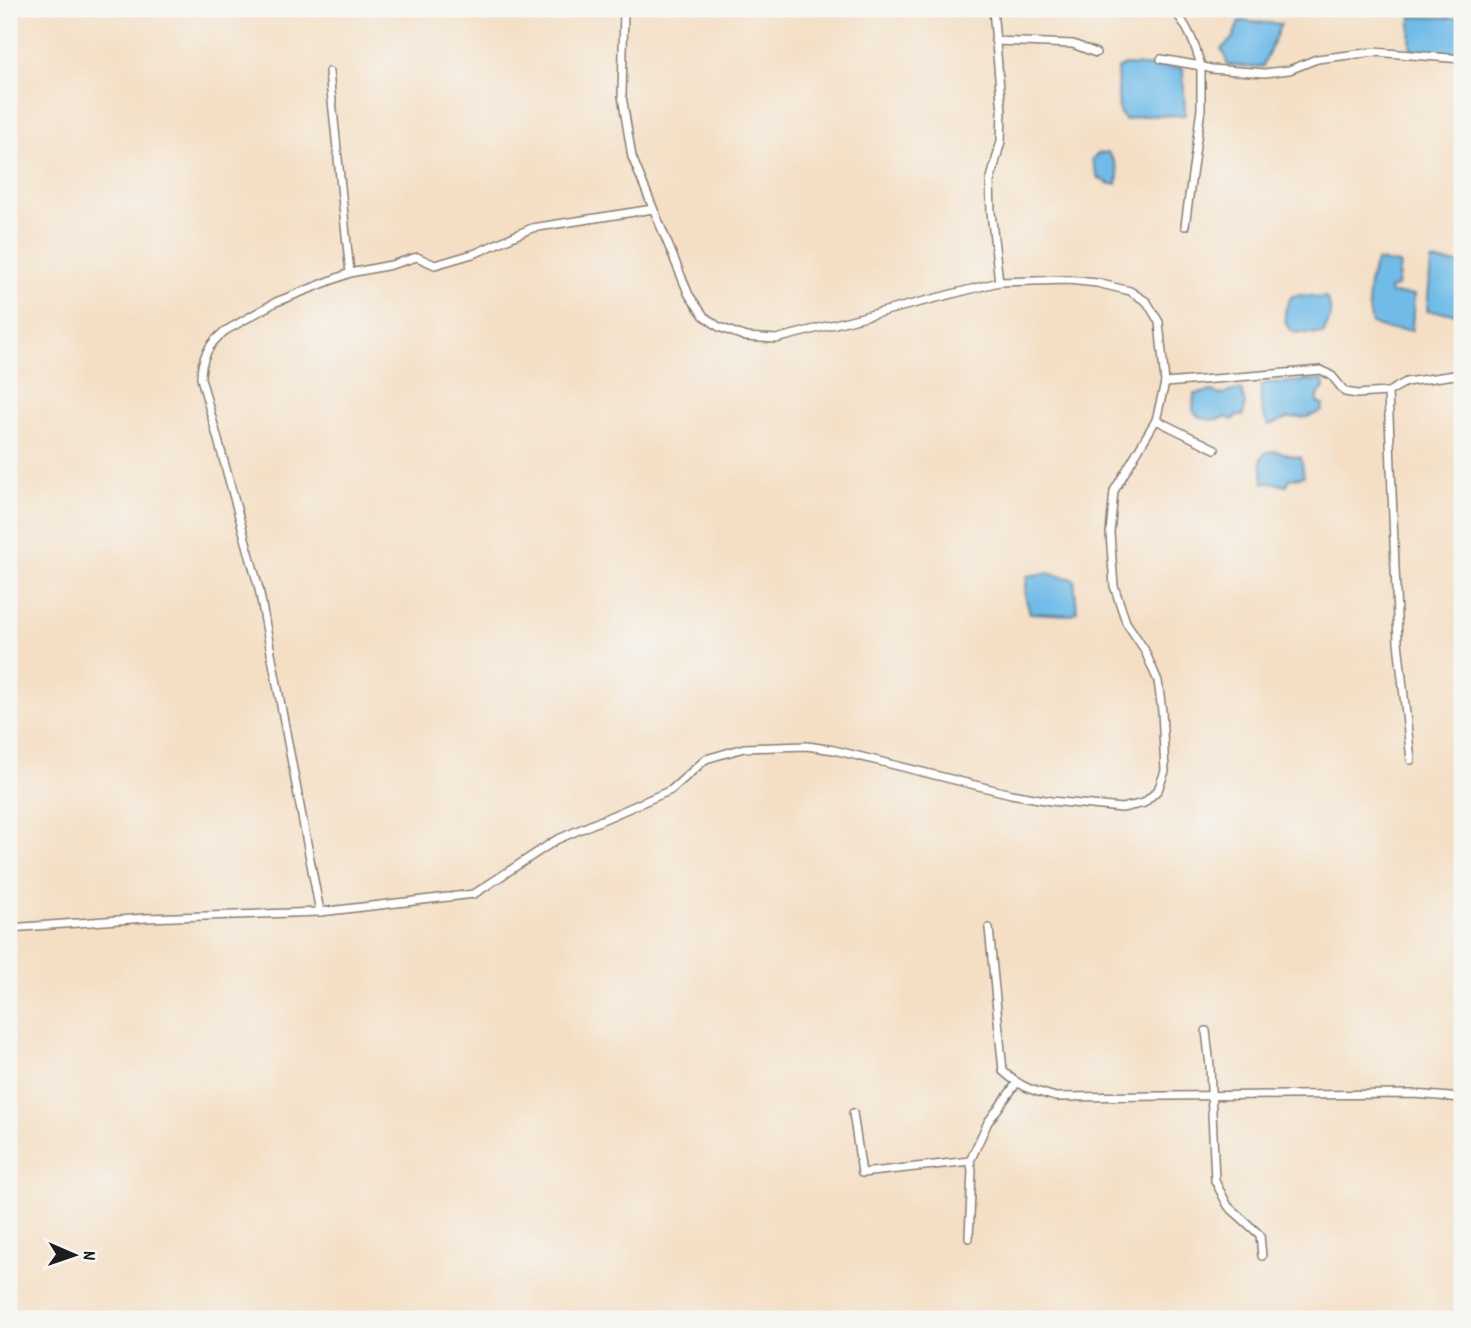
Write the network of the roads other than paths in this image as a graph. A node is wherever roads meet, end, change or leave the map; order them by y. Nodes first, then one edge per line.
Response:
1 (624, 9) edge
2 (993, 9) edge
3 (1172, 9) edge
4 (995, 41) junction
5 (1096, 53) dead end
6 (1161, 59) dead end
7 (1462, 59) edge
8 (1201, 66) junction
9 (329, 72) dead end
10 (653, 209) junction
11 (1185, 226) dead end
12 (350, 273) junction
13 (999, 282) junction
14 (1462, 374) edge
15 (1165, 383) junction
16 (1388, 392) junction
17 (1156, 420) junction
18 (1215, 449) dead end
19 (1411, 761) dead end
20 (320, 912) junction
21 (9, 928) edge
22 (989, 928) dead end
23 (1206, 1031) dead end
24 (1016, 1084) junction
25 (1212, 1096) junction
26 (1462, 1098) edge
27 (853, 1113) dead end
28 (970, 1161) junction
29 (969, 1238) dead end
30 (1262, 1256) dead end

1 - 10 street
2 - 4 street
3 - 8 street
4 - 5 street
4 - 13 street
6 - 8 street
7 - 8 street
8 - 11 street
9 - 12 street
10 - 12 street
10 - 13 street
12 - 20 street
13 - 15 street
14 - 16 street
15 - 16 street
15 - 17 street
16 - 19 street
17 - 18 street
17 - 20 street
20 - 21 street
22 - 24 street
23 - 25 street
24 - 25 street
24 - 28 street
25 - 26 street
25 - 30 street
27 - 28 street
28 - 29 street

